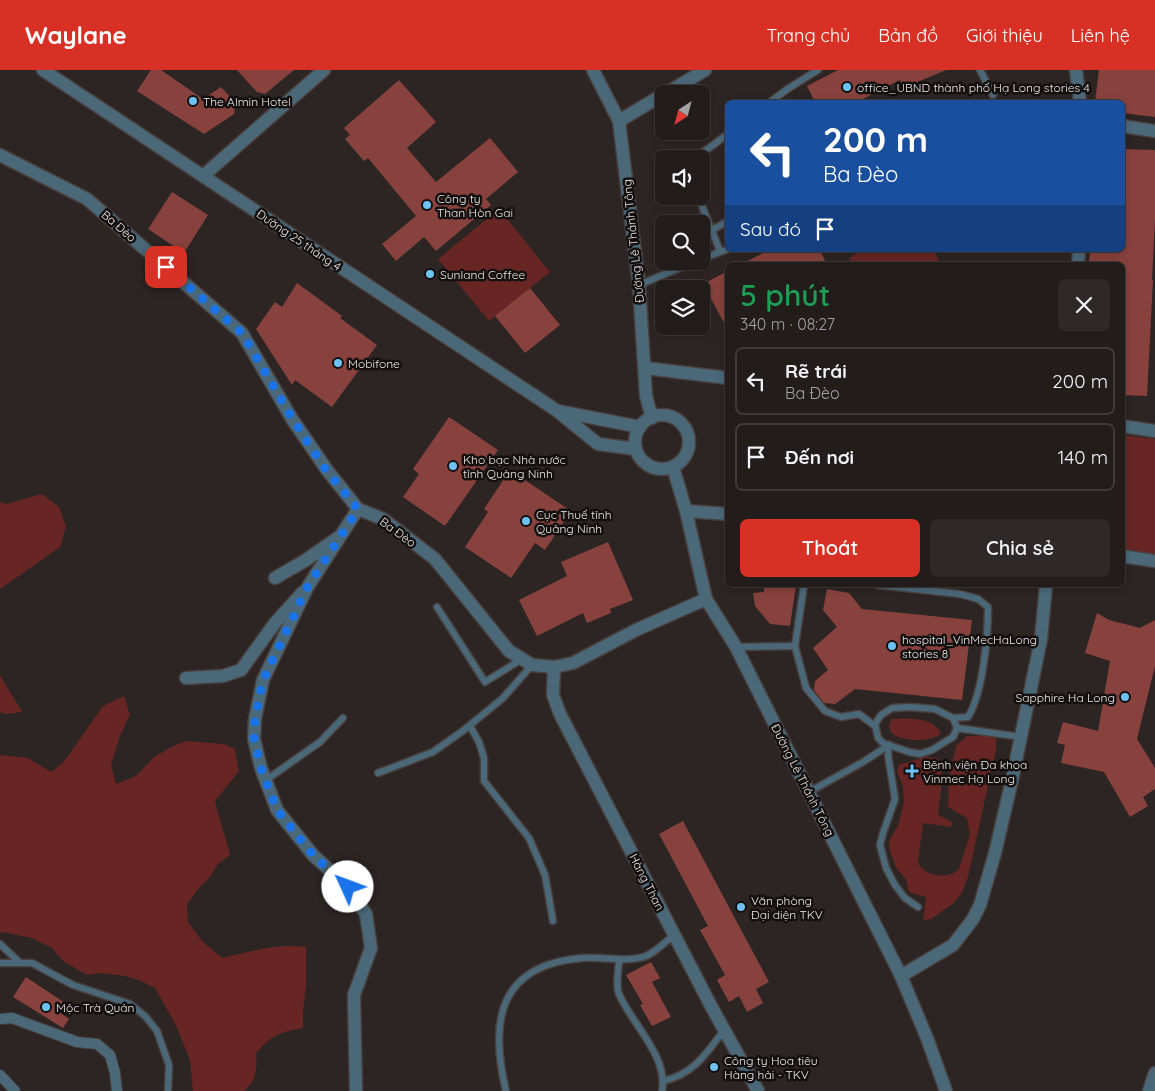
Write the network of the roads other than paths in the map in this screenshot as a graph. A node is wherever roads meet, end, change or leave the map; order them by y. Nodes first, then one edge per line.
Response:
1 (43, 70) edge
2 (324, 70) edge
3 (593, 70) edge
4 (705, 70) edge
5 (802, 70) edge
6 (818, 70) edge
7 (980, 70) edge
8 (1076, 70) edge
9 (806, 77) junction
10 (679, 85) edge
11 (993, 95) dead end
12 (655, 99) edge
13 (773, 100) edge
14 (1080, 100) edge
15 (619, 120) junction
16 (1125, 126) edge
17 (1155, 131) edge
18 (725, 136) edge
19 (706, 150) edge
20 (0, 155) edge
21 (203, 176) junction
22 (702, 205) edge
23 (725, 223) edge
24 (712, 230) junction
25 (724, 250) edge
26 (710, 255) edge
27 (675, 270) edge
28 (639, 285) junction
29 (645, 368) junction
30 (725, 378) edge
31 (556, 410) junction
32 (652, 418) junction
33 (1125, 426) edge
34 (640, 427) junction
35 (1155, 431) edge
36 (636, 449) junction
37 (673, 467) junction
38 (358, 509) junction
39 (686, 511) junction
40 (725, 514) edge
41 (339, 537) junction
42 (1125, 556) edge
43 (1155, 560) edge
44 (275, 578) dead end
45 (804, 587) edge
46 (896, 587) edge
47 (1046, 587) edge
48 (307, 588) junction
49 (706, 599) junction
50 (436, 607) dead end
51 (795, 646) junction
52 (736, 647) junction
53 (527, 662) junction
54 (554, 667) junction
55 (186, 678) dead end
56 (343, 718) dead end
57 (954, 718) junction
58 (470, 726) junction
59 (875, 726) junction
60 (957, 728) junction
61 (1021, 737) junction
62 (889, 746) junction
63 (378, 773) dead end
64 (266, 780) junction
65 (809, 792) junction
66 (918, 907) dead end
67 (553, 921) dead end
68 (674, 935) junction
69 (0, 944) edge
70 (619, 960) junction
71 (18, 962) junction
72 (0, 963) edge
73 (901, 976) junction
74 (0, 1019) edge
75 (724, 1030) junction
76 (1155, 1074) edge
77 (0, 1075) edge
78 (663, 1081) junction
79 (16, 1091) edge
80 (118, 1091) edge
81 (168, 1091) edge
82 (356, 1091) edge
83 (506, 1091) edge
84 (662, 1091) edge
85 (758, 1091) edge
86 (946, 1091) edge
87 (1149, 1091) edge

1 - 21 street, Đường 25 tháng 4
2 - 21 street
3 - 15 street, Đường Lê Thánh Tông
4 - 10 street
5 - 9 lane
6 - 9 lane
7 - 11 lane
8 - 14 street
9 - 13 lane
12 - 15 street
15 - 28 street, Đường Lê Thánh Tông
16 - 17 street
18 - 19 lane
20 - 38 street, Ba Đèo
21 - 31 street, Đường 25 tháng 4
22 - 24 lane
23 - 24 lane
24 - 25 lane
25 - 26 lane
27 - 28 lane
28 - 29 street, Đường Lê Thánh Tông
29 - 30 street
29 - 32 street, Đường Lê Thánh Tông
31 - 34 street, Đường 25 tháng 4
31 - 36 street, Đường 25 tháng 4
32 - 34 street
32 - 37 street
33 - 35 street
34 - 36 street
36 - 37 street
37 - 39 street, Đường Lê Thánh Tông
38 - 41 street
38 - 53 street, Ba Đèo
39 - 40 street
39 - 49 street, Đường Lê Thánh Tông
41 - 44 street
41 - 48 street
42 - 43 street
45 - 51 lane
46 - 57 lane
47 - 61 street
48 - 55 street
48 - 64 street
49 - 52 street, Đường Lê Thánh Tông
49 - 54 street
50 - 53 lane
51 - 52 lane
51 - 59 lane
52 - 65 street, Đường Lê Thánh Tông
53 - 54 street
53 - 58 lane
54 - 68 street, Hàng Than
56 - 64 lane
57 - 59 lane
57 - 60 lane
58 - 63 lane
58 - 67 lane
59 - 62 lane
60 - 61 lane
60 - 62 lane
61 - 73 street
62 - 65 lane
62 - 66 lane
64 - 82 street
65 - 73 street, Đường Lê Thánh Tông
68 - 70 lane
68 - 75 street, Hàng Than
69 - 71 lane
70 - 78 lane
70 - 83 lane
71 - 72 lane
71 - 81 lane
73 - 86 street, Đường Lê Thánh Tông
74 - 80 street
75 - 78 lane
75 - 85 street, Hàng Than
76 - 87 street
77 - 79 street
78 - 84 lane

